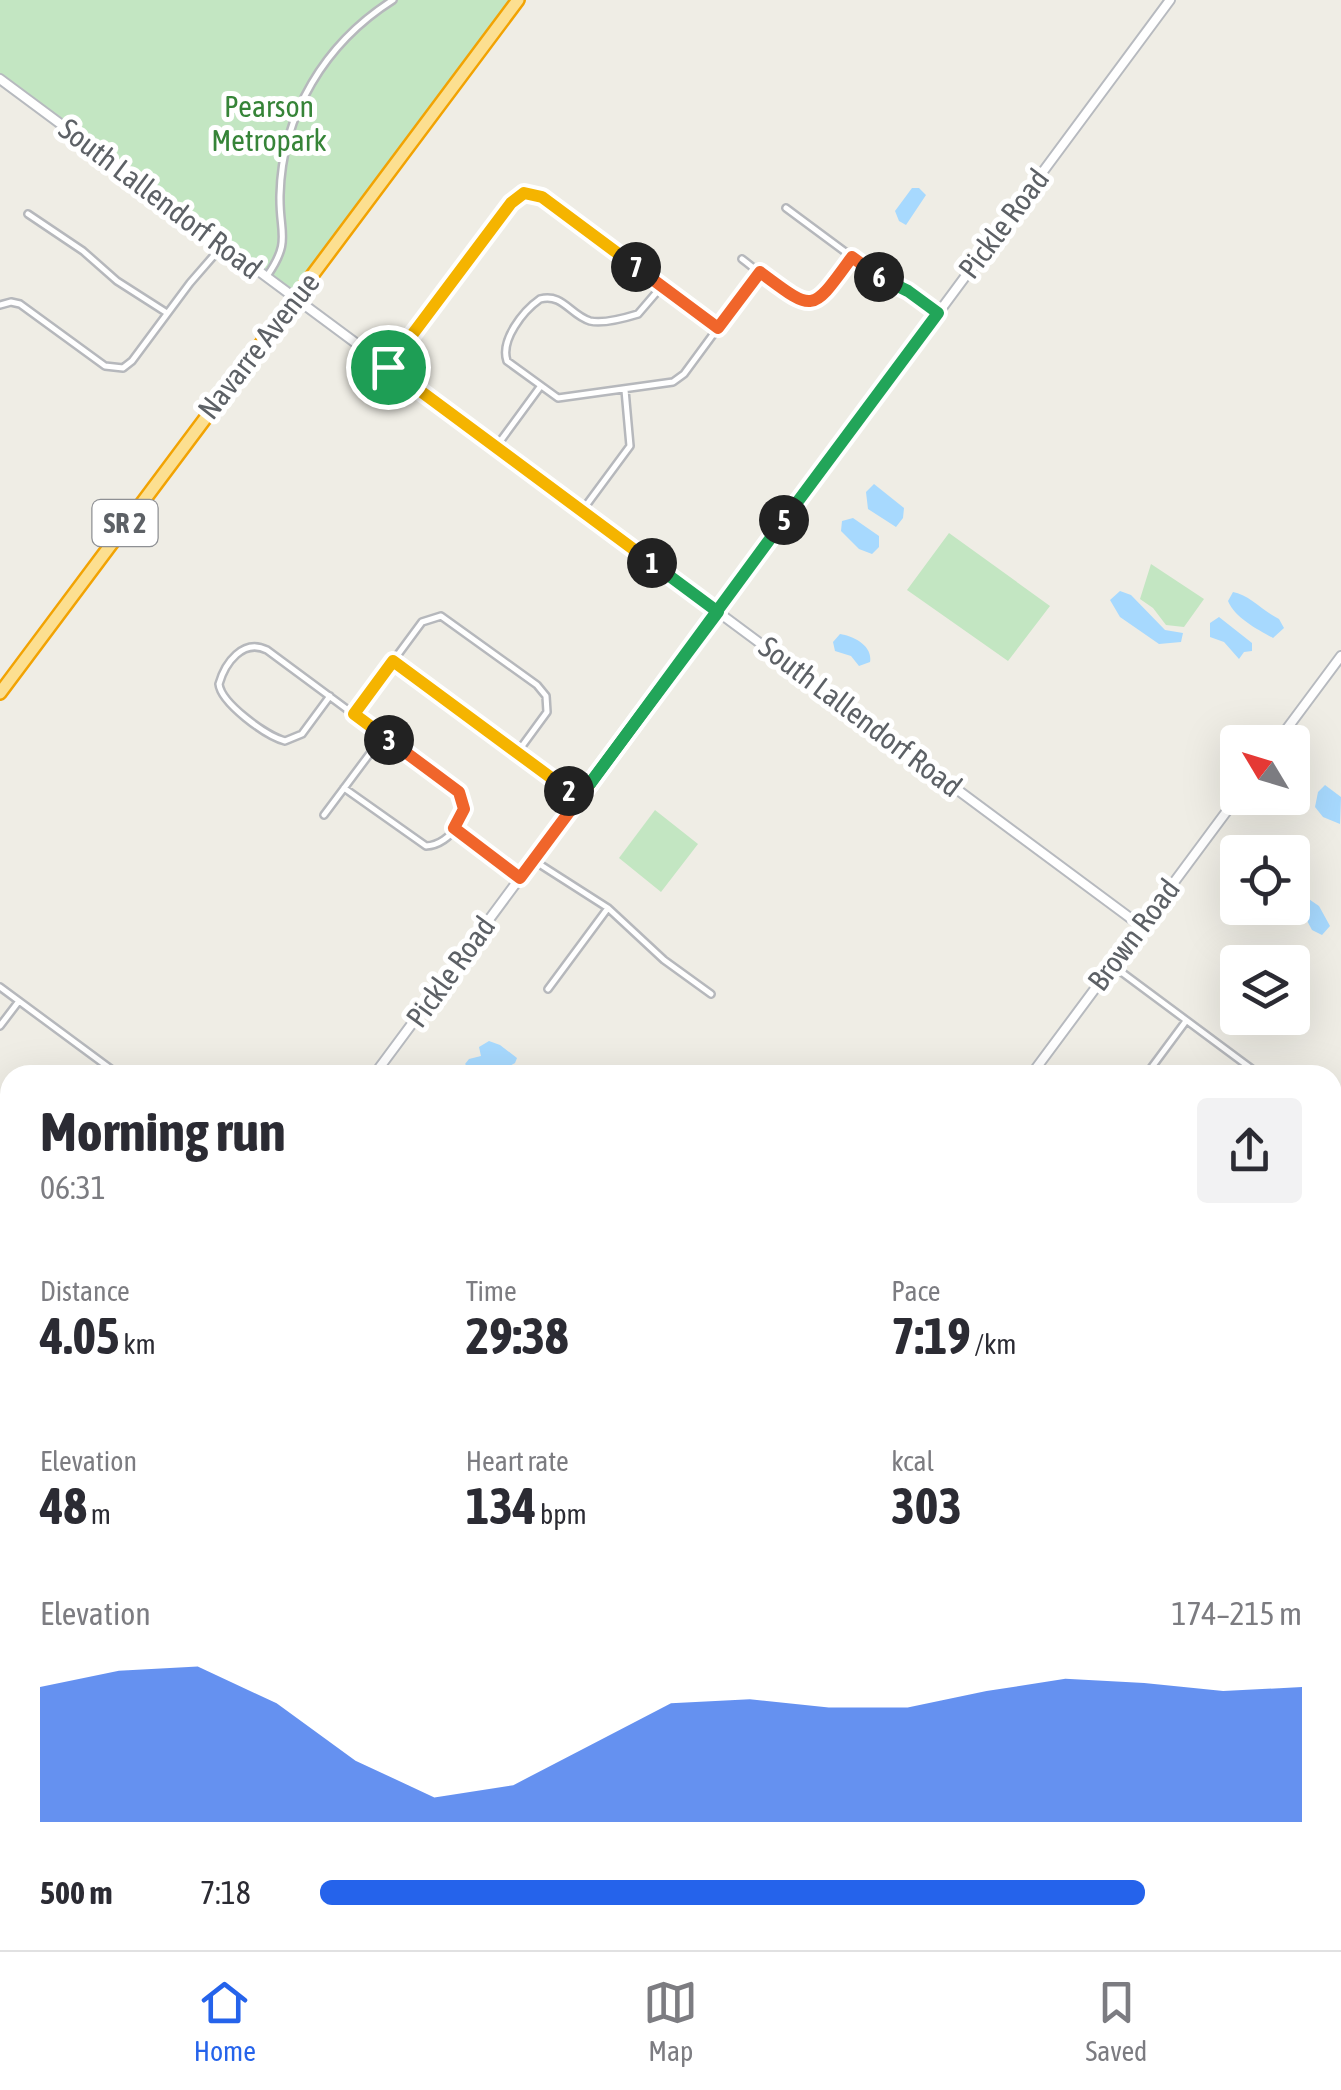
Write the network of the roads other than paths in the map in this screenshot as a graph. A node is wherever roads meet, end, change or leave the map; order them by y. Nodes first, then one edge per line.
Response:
1 (393, 0) edge
2 (518, 0) edge
3 (1170, 0) edge
4 (0, 79) edge
5 (786, 208) dead end
6 (28, 214) dead end
7 (223, 245) junction
8 (852, 257) junction
9 (742, 259) dead end
10 (760, 272) junction
11 (265, 278) junction
12 (662, 286) junction
13 (296, 301) junction
14 (0, 305) edge
15 (167, 313) junction
16 (938, 313) junction
17 (718, 328) junction
18 (388, 367) junction
19 (540, 387) junction
20 (624, 390) junction
21 (496, 447) junction
22 (582, 511) junction
23 (718, 612) junction
24 (1341, 656) edge
25 (393, 661) junction
26 (0, 692) edge
27 (330, 696) junction
28 (354, 714) junction
29 (1290, 725) edge
30 (383, 736) junction
31 (517, 752) junction
32 (344, 788) junction
33 (579, 798) junction
34 (324, 815) dead end
35 (1224, 815) edge
36 (454, 828) junction
37 (533, 860) junction
38 (520, 878) junction
39 (608, 908) junction
40 (1141, 926) junction
41 (1112, 965) junction
42 (0, 987) edge
43 (548, 989) dead end
44 (711, 994) dead end
45 (19, 1001) junction
46 (1186, 1020) junction
47 (0, 1026) edge
48 (105, 1065) edge
49 (381, 1065) edge
50 (1038, 1065) edge
51 (1153, 1065) edge
52 (1247, 1065) edge

1 - 11 street
2 - 13 highway, Navarre Avenue / SR 2
3 - 16 street, Pickle Road
4 - 7 street, South Lallendorf Road
5 - 8 street
6 - 15 street
7 - 11 street, South Lallendorf Road
7 - 15 street
8 - 10 street
8 - 16 street
9 - 10 street
10 - 17 street
11 - 13 street, South Lallendorf Road
12 - 17 street
12 - 18 street
12 - 19 street
13 - 18 street, South Lallendorf Road
13 - 26 highway, Navarre Avenue / SR 2
14 - 15 street
16 - 23 street, Pickle Road
17 - 20 street
18 - 21 street, South Lallendorf Road
19 - 20 street
19 - 21 street
20 - 22 street
21 - 22 street, South Lallendorf Road
22 - 23 street, South Lallendorf Road
23 - 33 street, Pickle Road
23 - 40 street, South Lallendorf Road
24 - 29 street
25 - 28 street
25 - 31 street
25 - 31 street
27 - 27 street
27 - 28 street
28 - 30 street
30 - 32 street
30 - 36 street
31 - 33 street
32 - 34 street
32 - 36 street
33 - 37 street, Pickle Road
35 - 40 street, Brown Road
36 - 38 street
37 - 38 street, Pickle Road
37 - 39 street
38 - 49 street, Pickle Road
39 - 43 street
39 - 44 street
40 - 41 street, Brown Road
41 - 46 street
41 - 50 street, Brown Road
42 - 45 street
45 - 47 street
45 - 48 street
46 - 51 street
46 - 52 street

